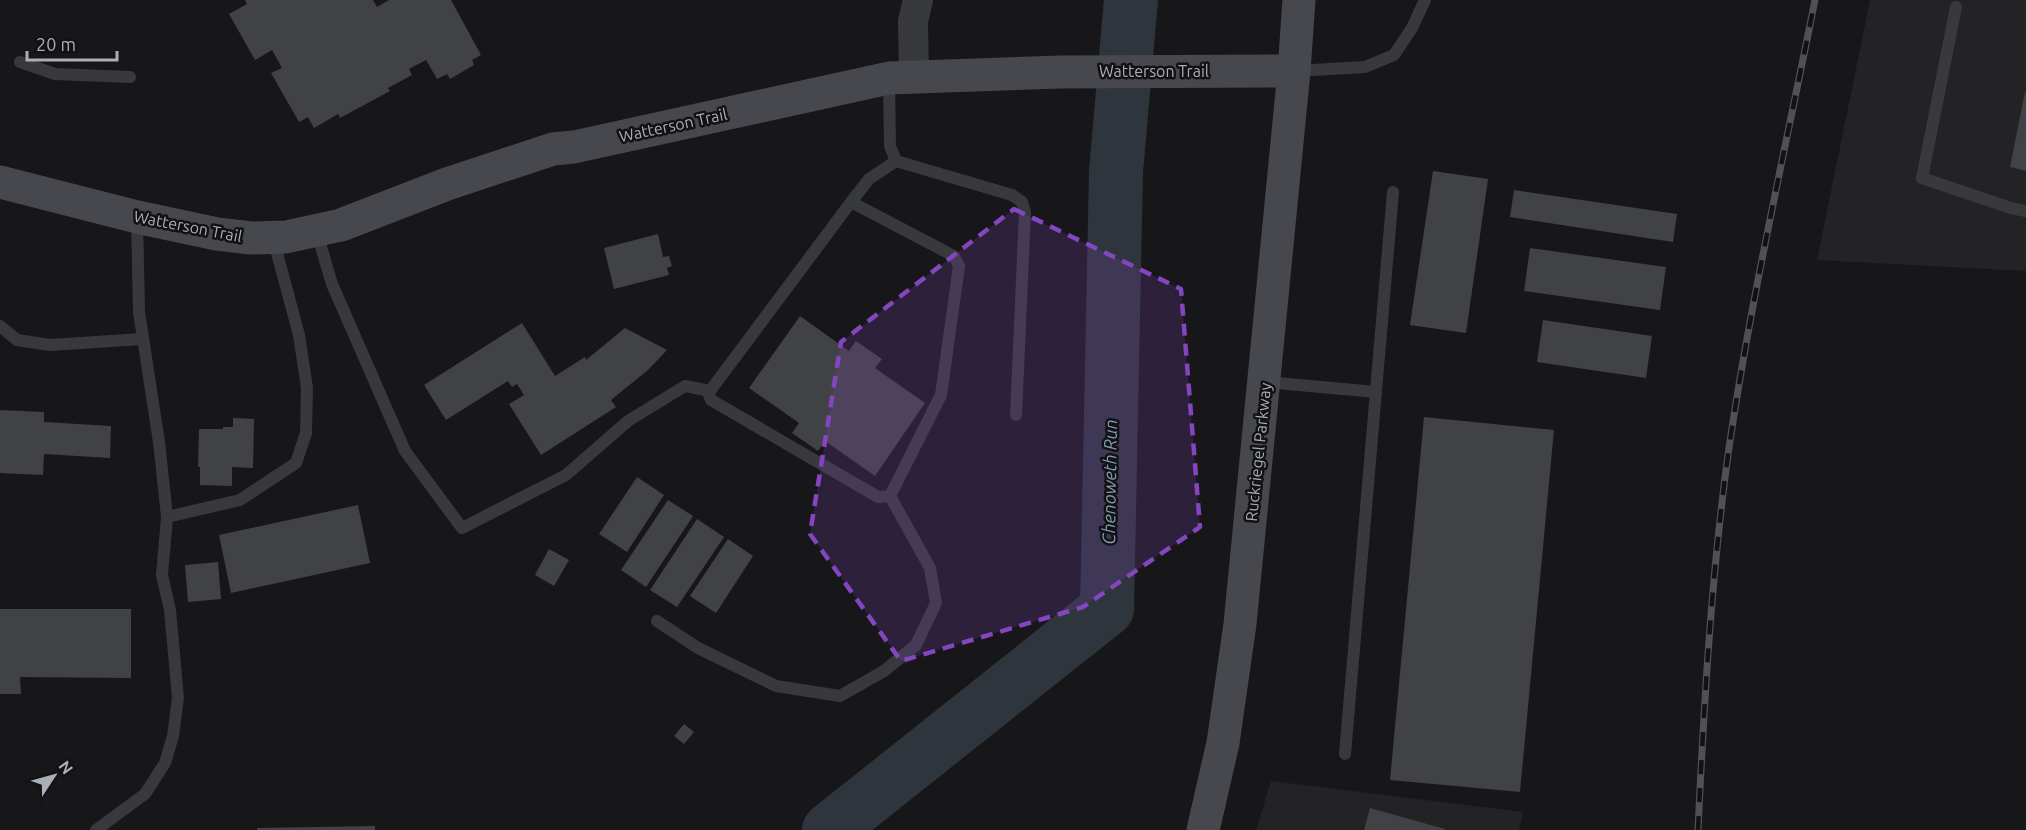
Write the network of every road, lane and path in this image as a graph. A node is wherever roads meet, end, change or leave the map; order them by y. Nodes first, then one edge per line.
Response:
1 (918, 0) edge
2 (1299, 0) edge
3 (1424, 1) edge
4 (1956, 8) dead end
5 (20, 62) dead end
6 (1294, 71) junction
7 (130, 77) dead end
8 (902, 78) junction
9 (896, 161) junction
10 (0, 182) edge
11 (1393, 192) dead end
12 (851, 202) junction
13 (2026, 211) edge
14 (137, 217) junction
15 (316, 232) junction
16 (273, 237) junction
17 (0, 326) edge
18 (142, 339) junction
19 (1265, 382) junction
20 (710, 391) junction
21 (1376, 392) junction
22 (1016, 415) dead end
23 (890, 496) junction
24 (167, 517) junction
25 (657, 621) dead end
26 (1345, 754) dead end
27 (96, 830) edge
28 (1203, 830) edge

1 - 8 street
2 - 6 main road
3 - 6 lane
4 - 13 lane
5 - 7 lane
6 - 8 main road, Watterson Trail
6 - 19 main road, Ruckriegel Parkway
8 - 9 lane
8 - 15 main road, Watterson Trail
9 - 12 lane
9 - 22 lane
10 - 14 main road, Watterson Trail
11 - 21 lane
12 - 20 lane
12 - 23 lane
14 - 16 main road, Watterson Trail
14 - 18 lane
15 - 16 main road, Watterson Trail
15 - 20 lane
16 - 24 lane
17 - 18 lane
18 - 24 lane
19 - 21 lane
19 - 28 main road, Ruckriegel Parkway
20 - 23 lane
21 - 26 lane
23 - 25 lane
24 - 27 lane

